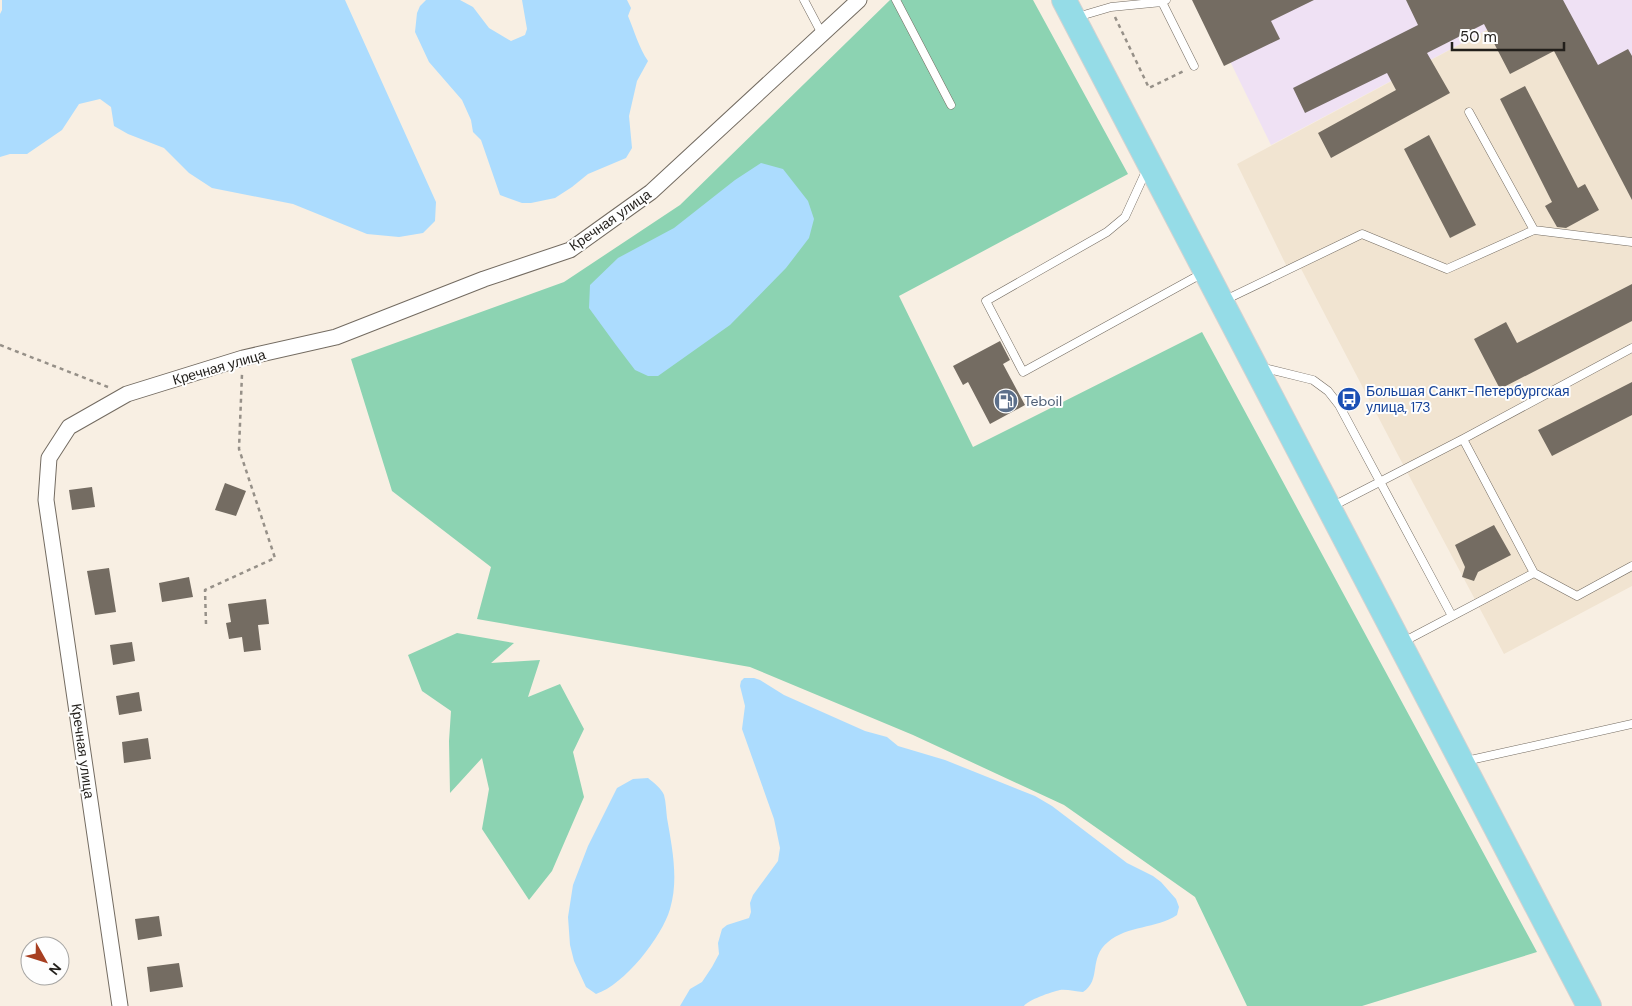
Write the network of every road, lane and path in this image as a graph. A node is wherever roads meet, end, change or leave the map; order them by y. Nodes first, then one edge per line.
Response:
1 (804, 0) edge
2 (859, 0) edge
3 (896, 0) edge
4 (1164, 1) edge
5 (1110, 7) junction
6 (1068, 9) edge
7 (822, 34) junction
8 (1194, 66) joint
9 (951, 105) dead end
10 (1469, 112) dead end
11 (1149, 165) junction
12 (1534, 230) junction
13 (1632, 242) edge
14 (1204, 272) junction
15 (1221, 303) junction
16 (0, 345) edge
17 (1632, 348) edge
18 (243, 358) junction
19 (1253, 365) junction
20 (127, 394) junction
21 (1464, 439) junction
22 (1380, 482) junction
23 (1329, 508) junction
24 (1632, 566) edge
25 (1534, 573) junction
26 (1452, 616) junction
27 (206, 624) dead end
28 (1400, 644) junction
29 (1632, 724) edge
30 (1461, 762) junction
31 (120, 1006) edge
32 (1589, 1006) edge

1 - 7 lane
2 - 7 street, Кречная улица
3 - 9 lane
4 - 5 lane
4 - 8 lane
5 - 6 lane
5 - 8 path
6 - 11 main road
7 - 18 street, Кречная улица
10 - 12 lane
11 - 14 main road
11 - 14 lane
12 - 13 lane
12 - 15 lane
14 - 15 main road
15 - 19 main road
16 - 20 path
17 - 21 lane
18 - 20 street, Кречная улица
18 - 27 path
19 - 22 lane
19 - 23 main road
20 - 31 street, Кречная улица
21 - 22 lane
21 - 25 lane
22 - 23 lane
22 - 26 lane
23 - 28 main road
24 - 25 lane
25 - 26 lane
26 - 28 lane
28 - 30 main road
29 - 30 lane
30 - 32 main road

